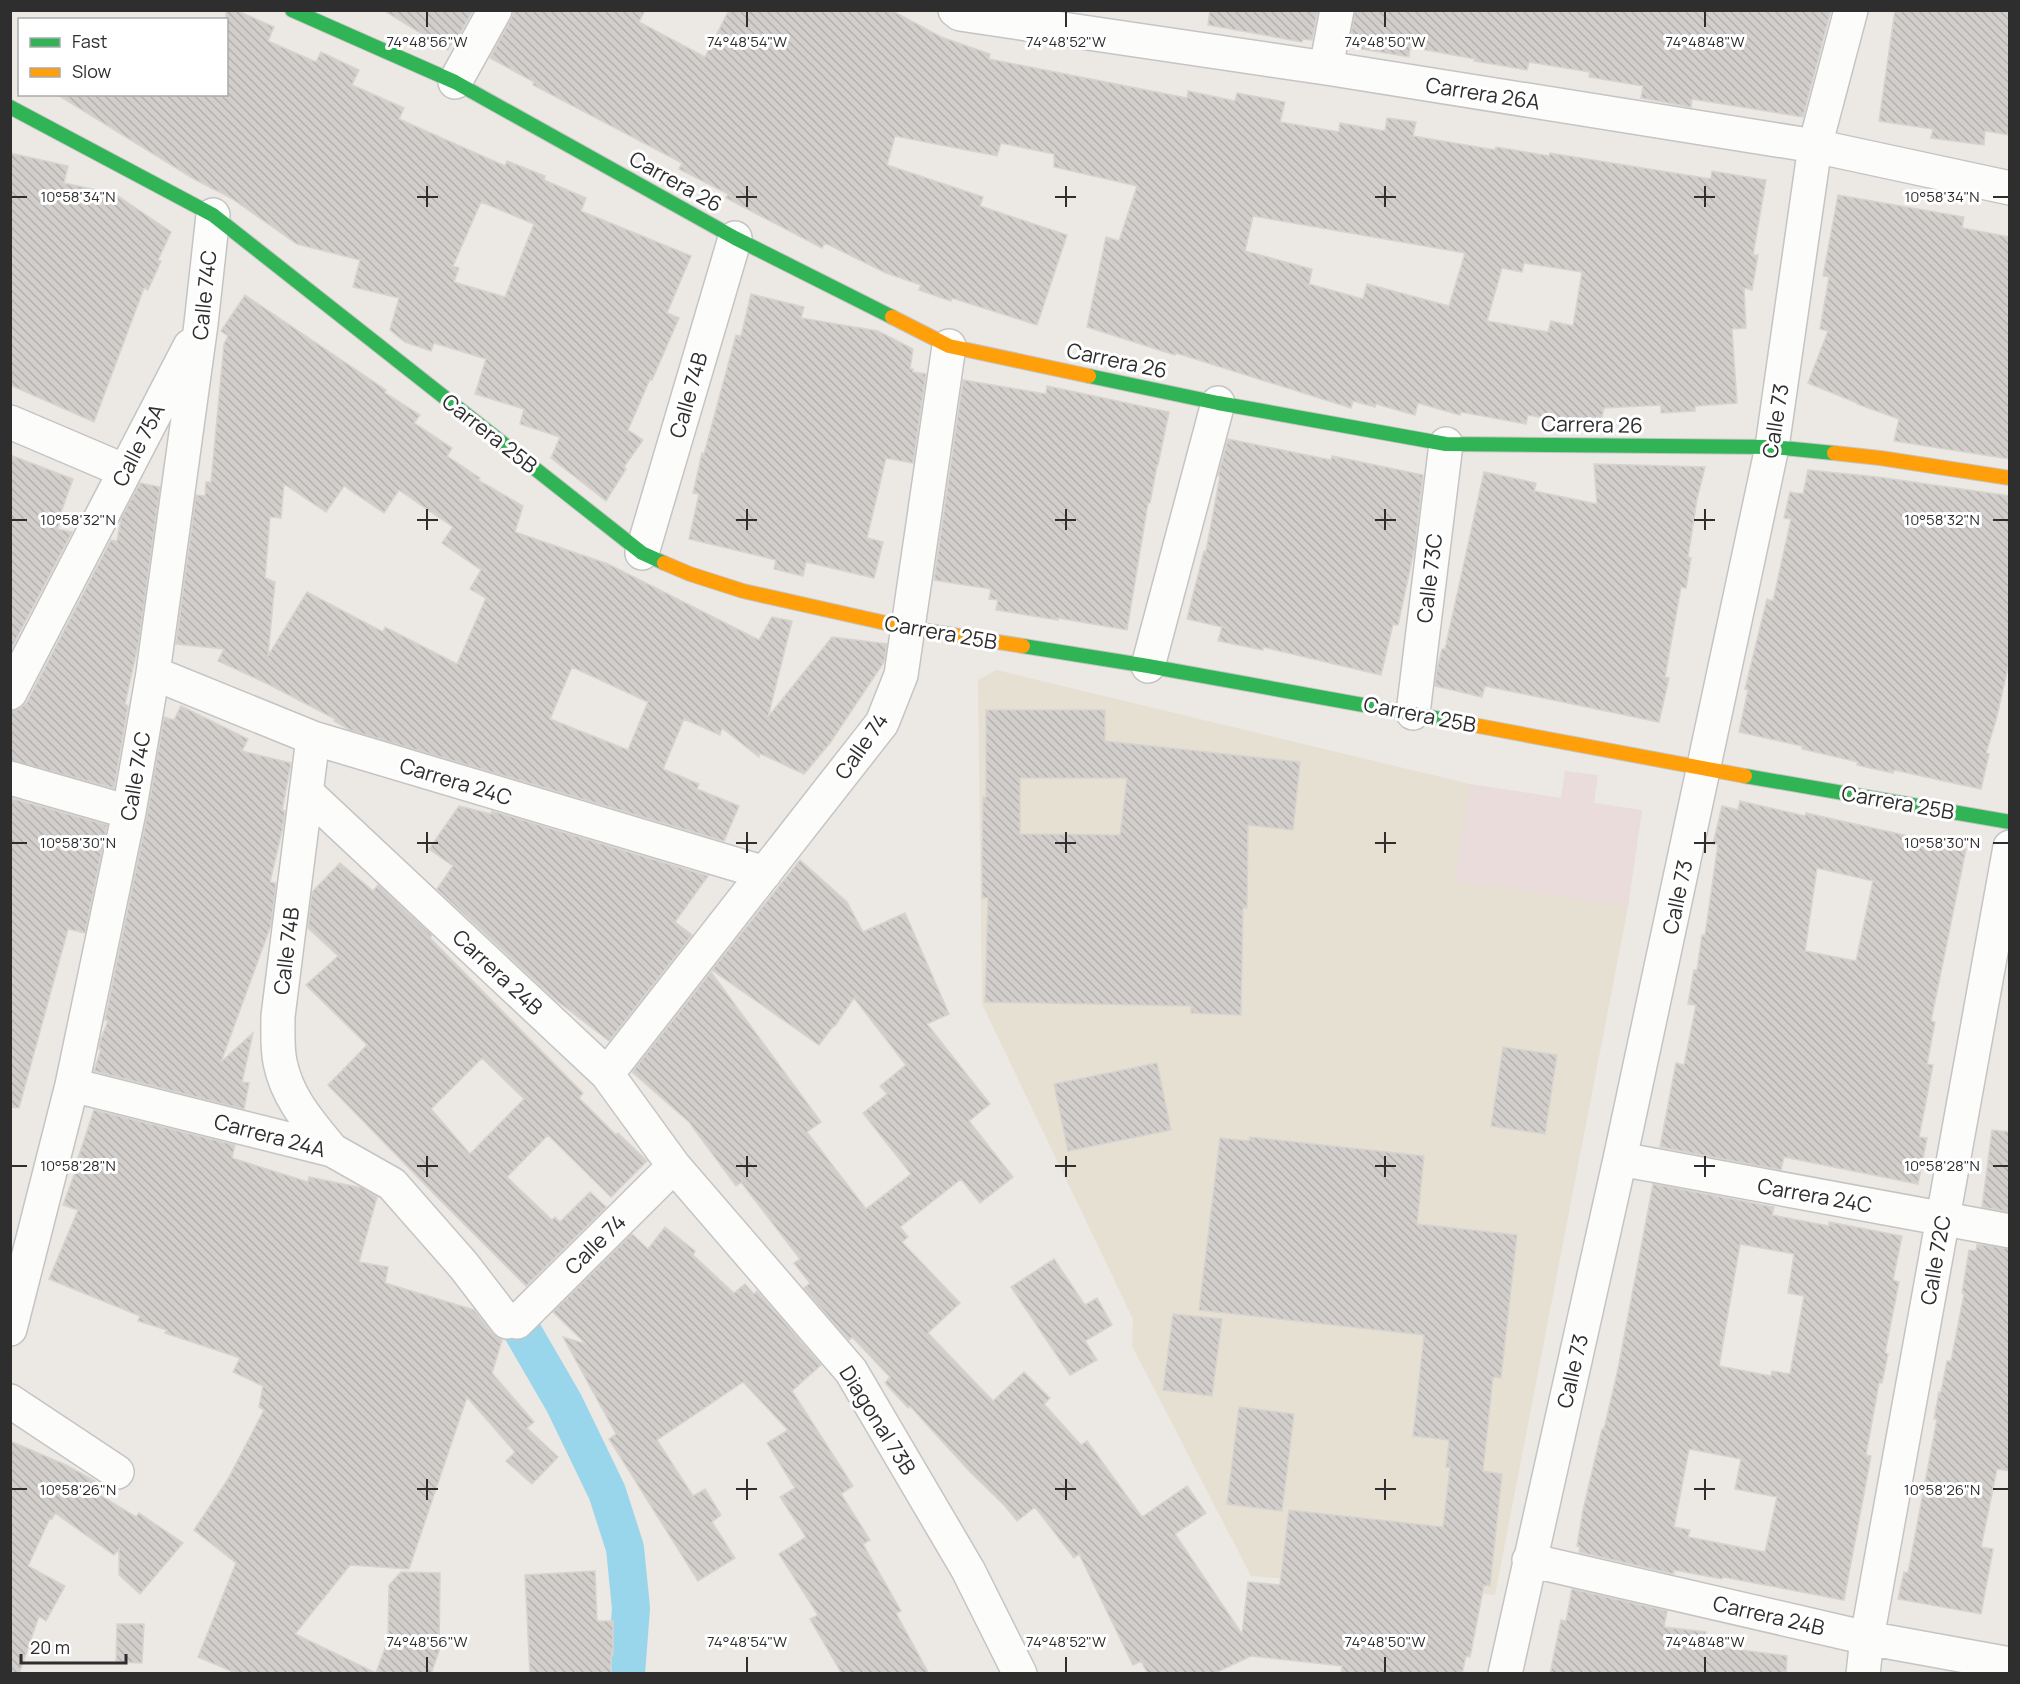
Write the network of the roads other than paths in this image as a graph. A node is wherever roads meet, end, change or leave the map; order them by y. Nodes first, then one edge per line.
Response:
1 (292, 10) edge
2 (495, 10) edge
3 (955, 10) edge
4 (1337, 10) edge
5 (1851, 10) edge
6 (1326, 68) junction
7 (455, 82) junction
8 (10, 107) edge
9 (1815, 146) junction
10 (2010, 188) edge
11 (213, 215) junction
12 (735, 238) junction
13 (201, 324) junction
14 (950, 346) junction
15 (1218, 403) junction
16 (10, 422) edge
17 (1446, 444) junction
18 (1772, 447) junction
19 (125, 471) junction
20 (2010, 478) edge
21 (642, 553) junction
22 (908, 628) junction
23 (1148, 666) junction
24 (153, 672) junction
25 (10, 693) edge
26 (1413, 713) junction
27 (313, 738) junction
28 (1704, 768) junction
29 (10, 778) edge
30 (306, 792) junction
31 (129, 812) junction
32 (2010, 822) edge
33 (2010, 847) edge
34 (765, 873) junction
35 (608, 1074) junction
36 (72, 1085) junction
37 (332, 1150) junction
38 (1620, 1159) junction
39 (674, 1166) junction
40 (1942, 1218) junction
41 (2010, 1231) edge
42 (512, 1322) joint
43 (10, 1329) edge
44 (10, 1401) edge
45 (117, 1472) dead end
46 (1529, 1560) junction
47 (1867, 1638) junction
48 (2010, 1664) edge
49 (1020, 1674) edge
50 (1505, 1674) edge
51 (1863, 1674) edge

1 - 7 street, Carrera 26
2 - 7 street
3 - 6 street, Carrera 26A
4 - 6 street
5 - 9 street, Calle 73
6 - 9 street, Carrera 26A
7 - 12 street, Carrera 26
8 - 11 street, Carrera 25B
9 - 10 street, Carrera 26A
9 - 18 street, Calle 73
11 - 13 street, Calle 74C
11 - 21 street, Carrera 25B
12 - 14 street, Carrera 26
12 - 21 street, Calle 74B
13 - 19 street, Calle 75A
13 - 24 street, Calle 74C
14 - 15 street, Carrera 26
14 - 22 street, Calle 74
15 - 17 street, Carrera 26
15 - 23 street
16 - 19 street
17 - 18 street, Carrera 26
17 - 26 street, Calle 73C
18 - 20 street, Carrera 26
18 - 28 street, Calle 73
19 - 25 street, Calle 75A
21 - 22 street, Carrera 25B
22 - 23 street, Carrera 25B
22 - 34 street, Calle 74
23 - 26 street, Carrera 25B
24 - 27 street, Carrera 24C
24 - 31 street, Calle 74C
26 - 28 street, Carrera 25B
27 - 30 street, Calle 74B
27 - 34 street, Carrera 24C
28 - 32 street, Carrera 25B
28 - 38 street, Calle 73
29 - 31 street
30 - 35 street, Carrera 24B
30 - 37 street, Calle 74B
31 - 36 street, Calle 74C
33 - 40 street, Calle 72C
34 - 35 street, Calle 74
35 - 39 street, Carrera 24B
36 - 37 street, Carrera 24A
36 - 43 street, Calle 74C
37 - 42 street, Carrera 24A
38 - 40 street, Carrera 24C
38 - 46 street, Calle 73
39 - 42 street, Calle 74
39 - 49 street, Diagonal 73B
40 - 41 street, Carrera 24C
40 - 47 street, Calle 72C
44 - 45 street
46 - 47 street, Carrera 24B
46 - 50 street, Calle 73
47 - 48 street, Carrera 24B
47 - 51 street, Calle 72C

